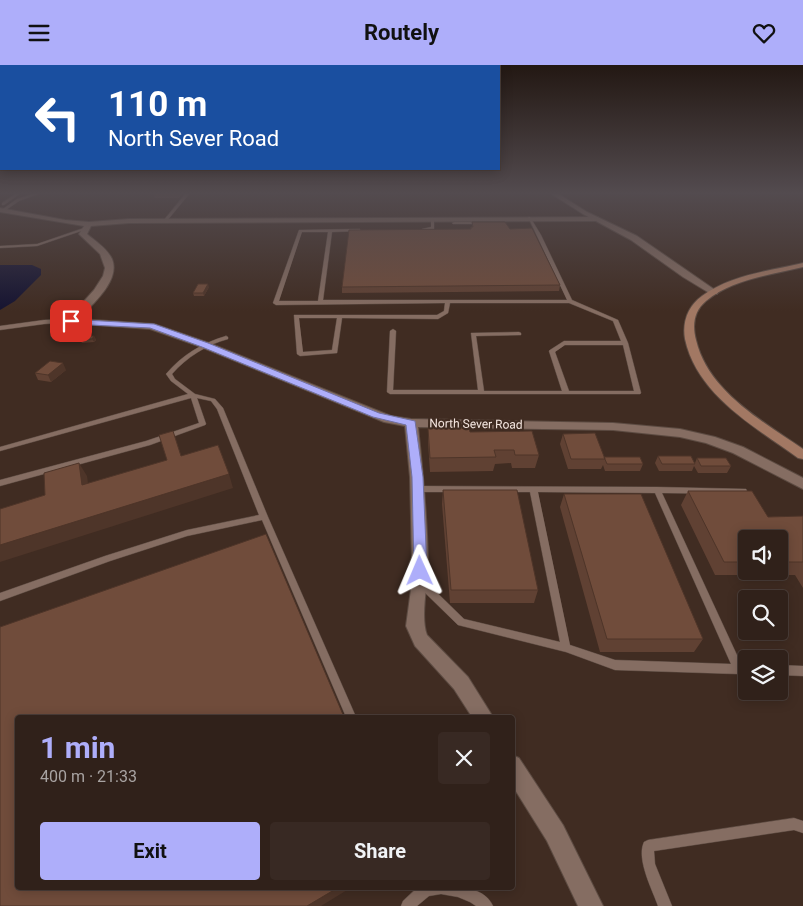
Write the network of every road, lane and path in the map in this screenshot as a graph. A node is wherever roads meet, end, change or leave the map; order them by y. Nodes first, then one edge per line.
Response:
1 (71, 232) edge
2 (84, 232) edge
3 (300, 232) edge
4 (330, 232) edge
5 (538, 232) edge
6 (622, 232) edge
7 (0, 247) edge
8 (803, 265) edge
9 (714, 292) junction
10 (448, 301) junction
11 (570, 301) junction
12 (320, 302) junction
13 (340, 317) junction
14 (71, 321) junction
15 (0, 328) edge
16 (393, 331) dead end
17 (519, 334) dead end
18 (226, 338) dead end
19 (625, 343) junction
20 (205, 345) junction
21 (481, 392) junction
22 (566, 392) junction
23 (194, 395) junction
24 (411, 423) junction
25 (0, 449) edge
26 (803, 455) edge
27 (0, 483) edge
28 (803, 485) edge
29 (418, 489) junction
30 (534, 489) junction
31 (657, 490) junction
32 (743, 491) edge
33 (264, 517) junction
34 (420, 582) junction
35 (0, 597) edge
36 (566, 648) junction
37 (738, 661) edge
38 (738, 669) edge
39 (788, 670) edge
40 (803, 671) edge
41 (350, 715) edge
42 (482, 715) edge
43 (515, 770) edge
44 (803, 827) edge
45 (425, 890) edge
46 (454, 890) edge
47 (408, 906) edge
48 (486, 906) edge
49 (592, 906) edge
50 (665, 906) edge

1 - 7 lane
2 - 14 street
3 - 12 lane
4 - 12 lane
5 - 11 lane
6 - 9 street
8 - 9 main road
9 - 26 main road
10 - 11 lane
10 - 12 lane
10 - 13 lane
11 - 19 lane
13 - 13 lane
14 - 15 lane
14 - 20 street, North Sever Road
16 - 21 lane
17 - 21 lane
18 - 20 lane
19 - 22 lane
19 - 22 lane
20 - 23 lane
20 - 24 street, North Sever Road
21 - 22 lane
23 - 25 lane
23 - 27 lane
23 - 33 lane
24 - 28 street, North Sever Road
24 - 29 street
29 - 30 lane
29 - 34 street
30 - 31 lane
30 - 36 lane
31 - 32 lane
31 - 37 lane
33 - 35 lane
33 - 41 lane
34 - 36 lane
34 - 42 street
36 - 38 lane
39 - 40 lane
43 - 49 street
44 - 50 lane
45 - 47 lane
46 - 48 lane

